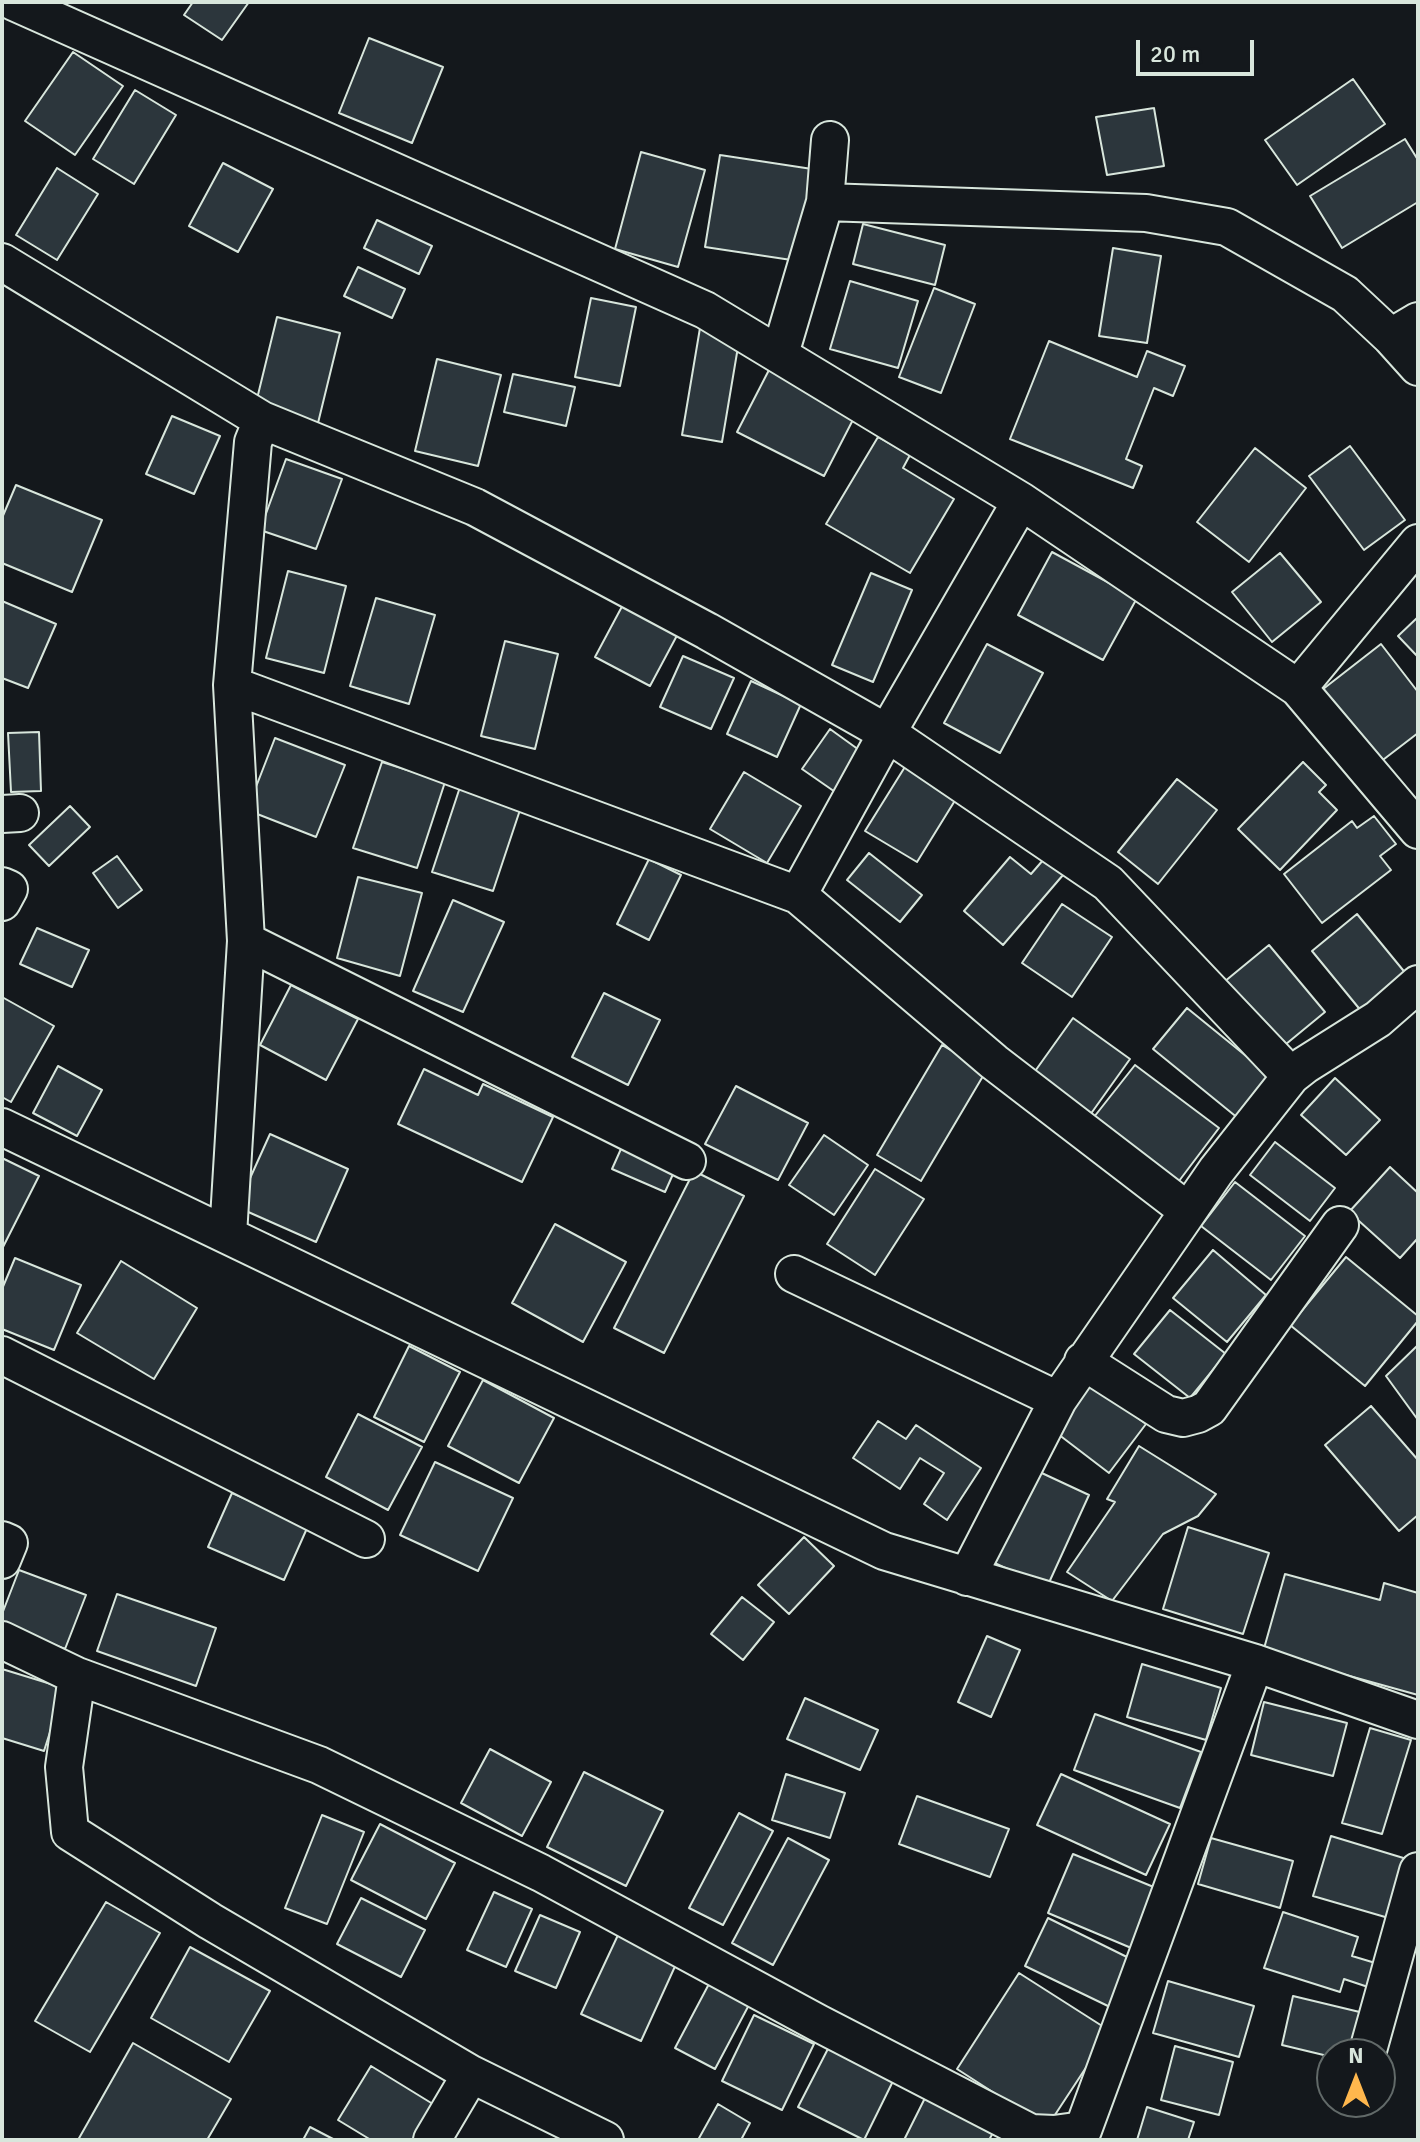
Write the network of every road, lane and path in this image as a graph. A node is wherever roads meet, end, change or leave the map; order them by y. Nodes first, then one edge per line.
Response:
1 (14, 2) edge
2 (830, 140) dead end
3 (825, 202) junction
4 (2, 262) edge
5 (1405, 329) edge
6 (780, 354) junction
7 (1418, 367) edge
8 (262, 420) junction
9 (1021, 501) junction
10 (1418, 543) edge
11 (232, 685) junction
12 (1298, 688) junction
13 (887, 733) junction
14 (1418, 830) edge
15 (2, 886) edge
16 (798, 895) junction
17 (2, 902) edge
18 (246, 941) junction
19 (1418, 984) edge
20 (1291, 1076) junction
21 (2, 1127) edge
22 (687, 1161) dead end
23 (1188, 1211) junction
24 (1340, 1225) dead end
25 (228, 1235) junction
26 (794, 1274) dead end
27 (2, 1355) edge
28 (1083, 1361) junction
29 (1058, 1400) junction
30 (366, 1539) dead end
31 (2, 1540) edge
32 (2, 1560) edge
33 (967, 1577) junction
34 (2, 1640) edge
35 (1255, 1663) junction
36 (77, 1676) junction
37 (1418, 1720) edge
38 (1418, 1871) edge
39 (1371, 2038) edge
40 (471, 2074) junction
41 (432, 2140) edge
42 (605, 2140) edge

1 - 6 street
2 - 3 street
3 - 5 street
3 - 6 street
4 - 8 street
5 - 7 street
6 - 9 street
8 - 11 street
8 - 13 street
9 - 12 street
9 - 13 street
10 - 12 street
11 - 16 street
11 - 18 street
12 - 14 street
13 - 16 street
13 - 20 street
15 - 17 street
16 - 23 street
18 - 22 street
18 - 25 street
19 - 20 street
20 - 23 street
21 - 25 street
23 - 28 street
24 - 28 street
25 - 33 street
26 - 29 street
27 - 30 street
28 - 29 street
29 - 33 street
31 - 32 street
33 - 35 street
34 - 36 street
35 - 36 street
35 - 37 street
36 - 40 street
38 - 39 street
40 - 41 street
40 - 42 street

